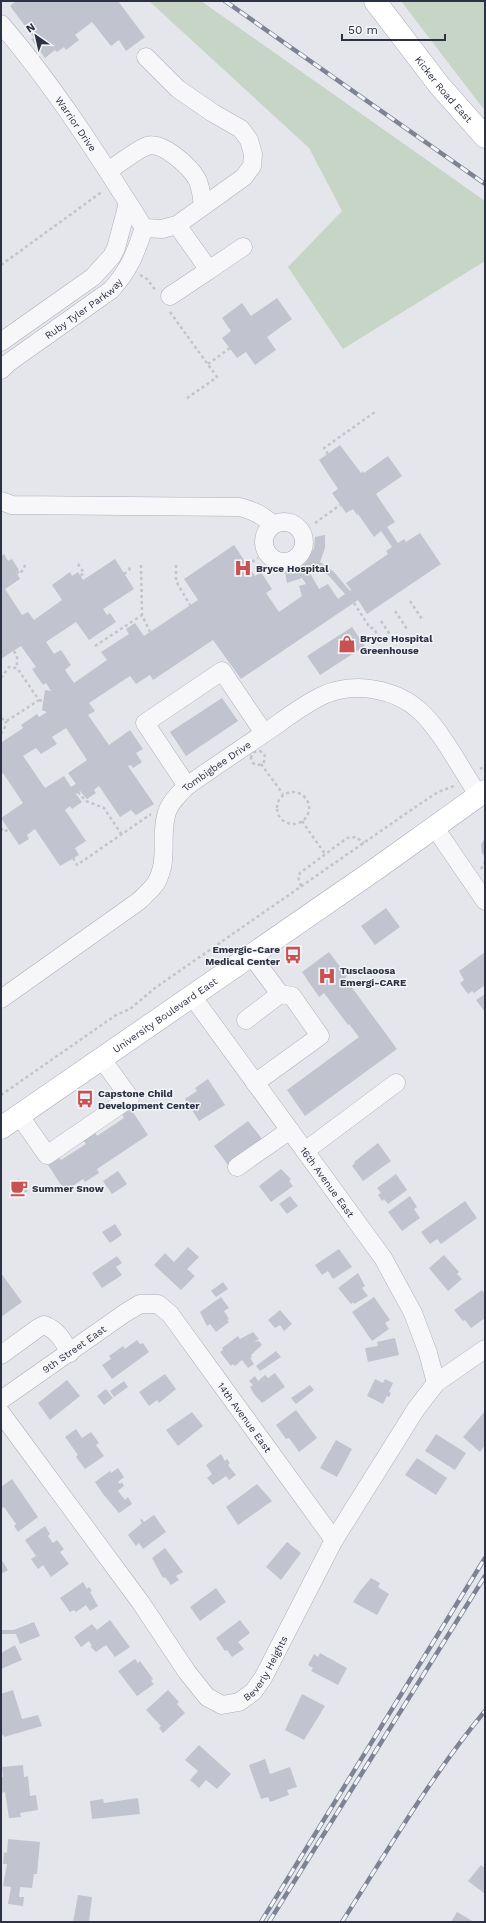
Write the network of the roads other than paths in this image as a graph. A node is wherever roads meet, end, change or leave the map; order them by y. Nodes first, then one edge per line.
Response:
1 (375, 1) edge
2 (1, 24) edge
3 (146, 57) dead end
4 (485, 137) edge
5 (108, 171) junction
6 (128, 203) junction
7 (203, 206) junction
8 (177, 225) junction
9 (144, 228) junction
10 (243, 247) dead end
11 (208, 270) junction
12 (165, 300) road end
13 (1, 342) edge
14 (1, 370) edge
15 (1, 501) edge
16 (273, 525) dead end
17 (264, 733) junction
18 (187, 786) junction
19 (477, 788) edge
20 (435, 828) junction
21 (485, 901) edge
22 (251, 955) junction
23 (280, 994) junction
24 (192, 996) junction
25 (1, 998) edge
26 (246, 1020) dead end
27 (101, 1058) junction
28 (255, 1083) junction
29 (396, 1083) dead end
30 (19, 1115) junction
31 (1, 1128) edge
32 (290, 1130) junction
33 (305, 1150) junction
34 (237, 1167) dead end
35 (148, 1304) joint
36 (485, 1349) edge
37 (70, 1353) junction
38 (1, 1355) edge
39 (436, 1384) junction
40 (1, 1400) edge
41 (1, 1413) edge
42 (334, 1540) junction

1 - 4 main road, Kicker Road East
2 - 5 street, Warrior Drive
3 - 7 street
5 - 6 street, Warrior Drive
5 - 7 street
6 - 9 street, Warrior Drive
6 - 13 street, Ruby Tyler Parkway
7 - 8 street
8 - 9 street
8 - 11 street
9 - 14 street, Ruby Tyler Parkway
10 - 11 street
11 - 12 street
15 - 16 street
17 - 18 street, Tombigbee Drive
17 - 18 street
17 - 19 street, Tombigbee Drive
18 - 25 street, Tombigbee Drive
19 - 20 main road, University Boulevard East
20 - 21 street
20 - 22 main road, University Boulevard East
22 - 23 street
22 - 24 main road, University Boulevard East
23 - 26 street
23 - 28 street
24 - 27 main road, University Boulevard East
24 - 28 street, 16th Avenue East
27 - 30 main road, University Boulevard East
27 - 30 street
28 - 32 street, 16th Avenue East
29 - 33 street
30 - 31 main road, University Boulevard East
32 - 33 street, 16th Avenue East
32 - 34 street
33 - 39 street, 16th Avenue East
35 - 37 street, 9th Street East
35 - 42 street, 14th Avenue East
36 - 39 street, Beverly Heights
37 - 38 street
37 - 40 street, 9th Street East
39 - 42 street, Beverly Heights
41 - 42 street, Beverly Heights

